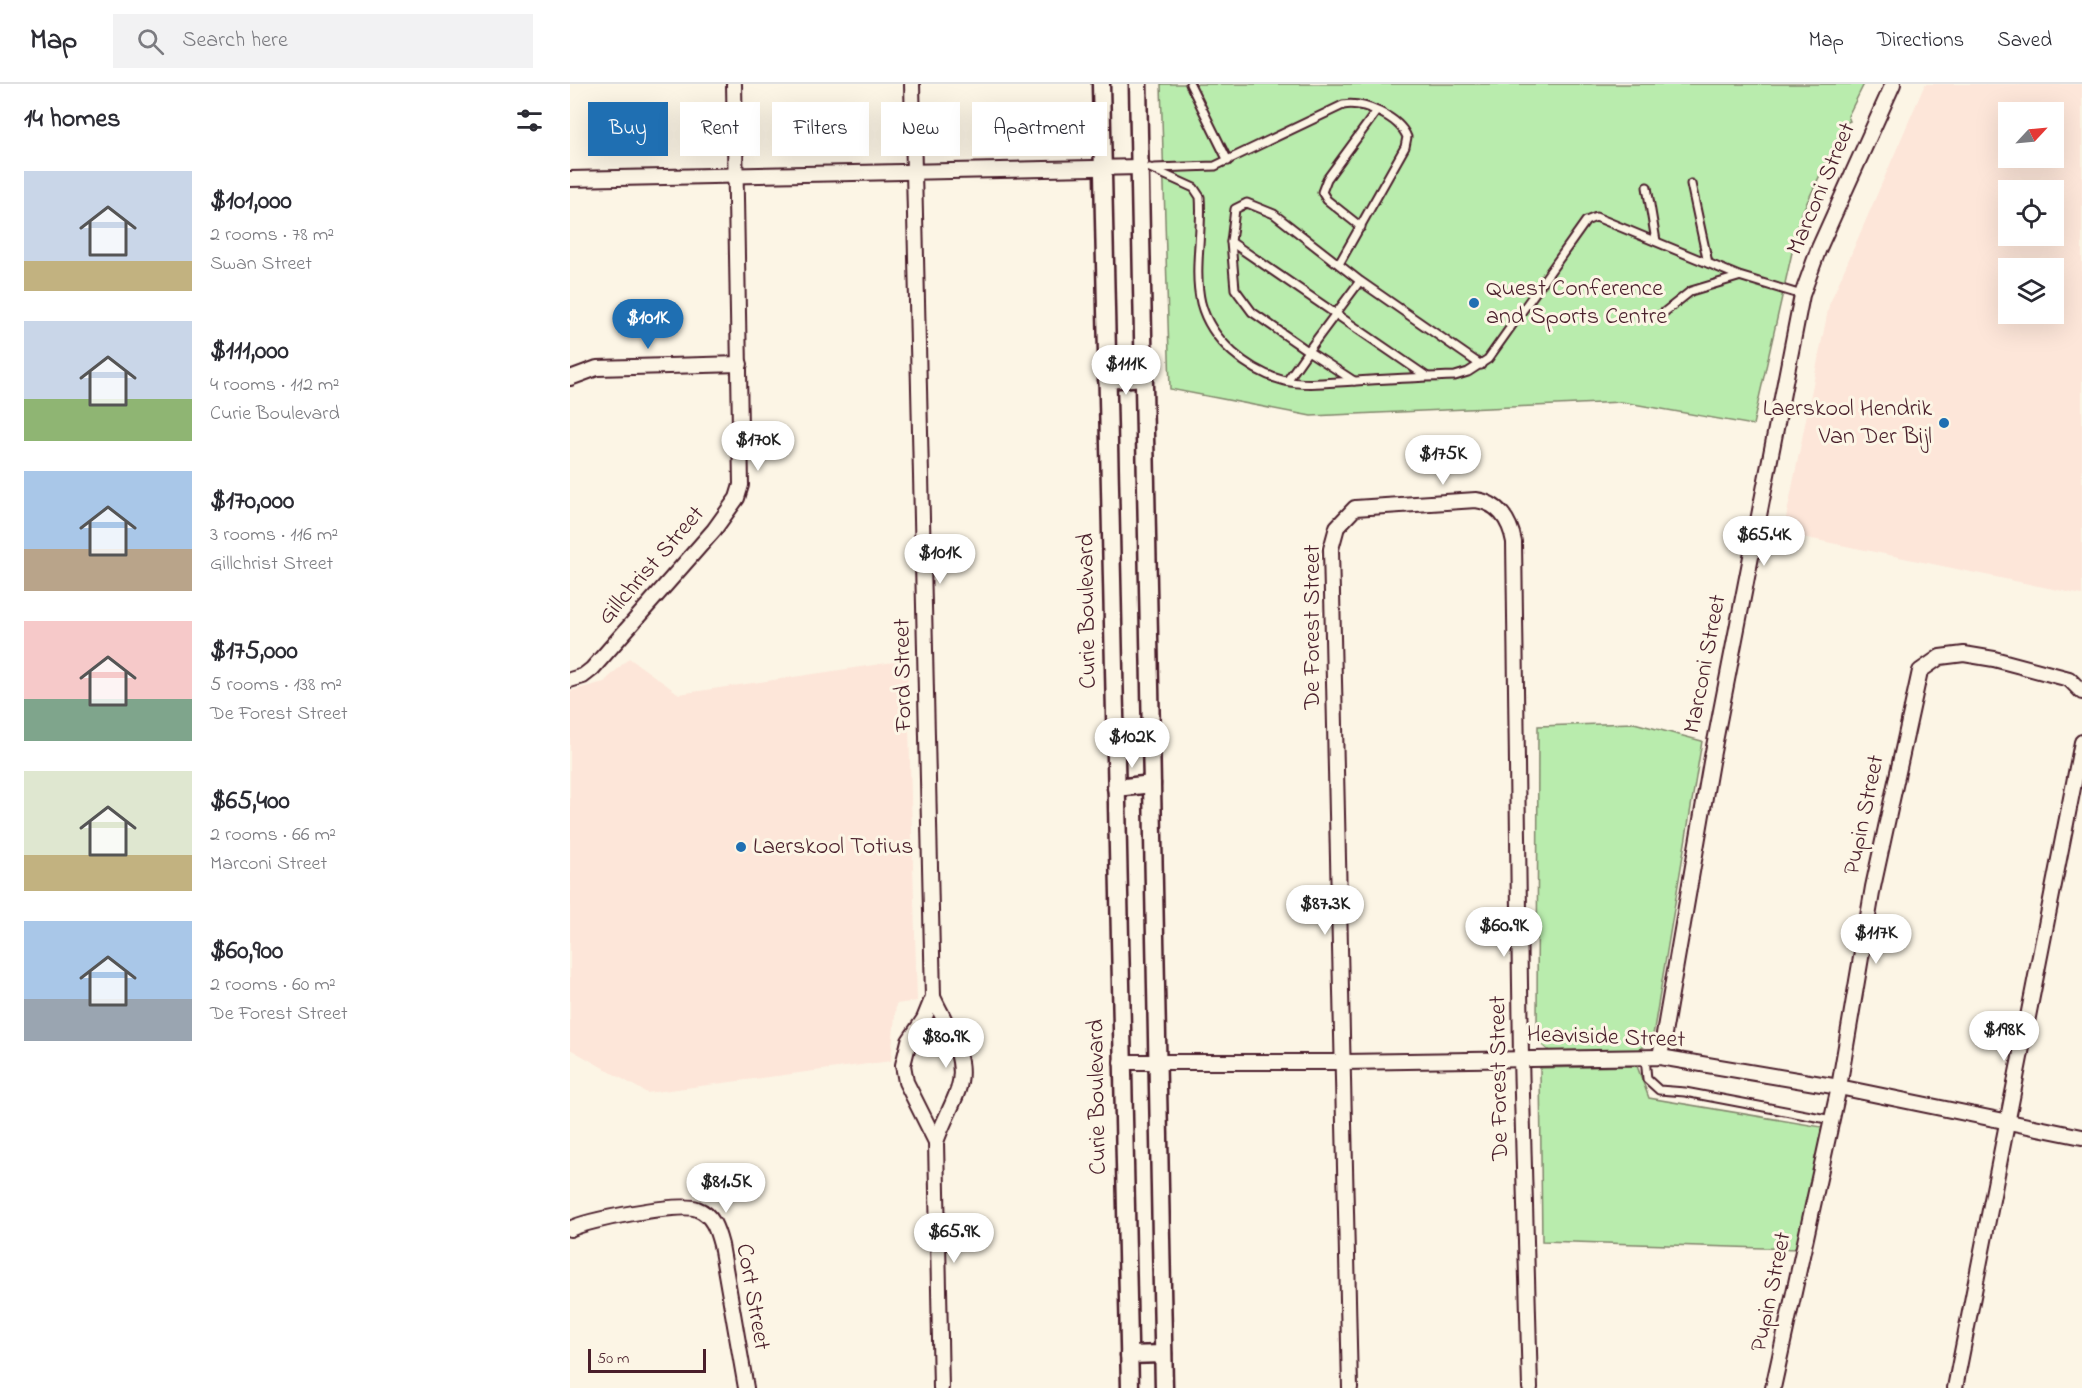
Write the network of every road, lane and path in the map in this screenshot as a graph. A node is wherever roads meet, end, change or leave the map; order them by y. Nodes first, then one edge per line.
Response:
1 (734, 84) edge
2 (912, 84) edge
3 (1101, 84) edge
4 (1138, 84) edge
5 (1190, 84) edge
6 (1893, 84) edge
7 (1376, 112) junction
8 (1228, 161) junction
9 (1103, 168) junction
10 (1145, 168) junction
11 (914, 173) junction
12 (736, 175) junction
13 (570, 179) edge
14 (1691, 184) dead end
15 (1647, 187) dead end
16 (1361, 227) junction
17 (1656, 241) junction
18 (1231, 242) junction
19 (1708, 263) junction
20 (1339, 264) junction
21 (1739, 276) junction
22 (1360, 281) junction
23 (1803, 295) junction
24 (1337, 313) junction
25 (1657, 318) dead end
26 (1308, 351) junction
27 (740, 364) junction
28 (1481, 365) junction
29 (1143, 377) junction
30 (1427, 377) junction
31 (570, 378) edge
32 (1107, 380) junction
33 (1287, 381) junction
34 (1354, 381) junction
35 (570, 680) edge
36 (2082, 692) edge
37 (2082, 742) edge
38 (1152, 784) junction
39 (1116, 788) junction
40 (933, 997) junction
41 (1645, 1057) junction
42 (1660, 1057) junction
43 (1521, 1058) junction
44 (1122, 1062) junction
45 (1156, 1062) junction
46 (1344, 1062) junction
47 (1839, 1087) junction
48 (1832, 1120) junction
49 (2008, 1123) junction
50 (2082, 1137) edge
51 (936, 1142) junction
52 (570, 1228) edge
53 (1163, 1354) junction
54 (1129, 1355) junction
55 (746, 1388) edge
56 (941, 1388) edge
57 (1130, 1388) edge
58 (1164, 1388) edge
59 (1350, 1388) edge
60 (1530, 1388) edge
61 (1773, 1388) edge
62 (1955, 1388) edge

1 - 12 street, Gillchrist Street
2 - 11 street, Ford Street
3 - 9 street, Curie Boulevard
4 - 10 street
5 - 8 lane
6 - 23 street, Marconi Street
7 - 8 lane
7 - 16 lane
7 - 16 lane
8 - 10 lane
9 - 10 street
9 - 11 street
9 - 32 street, Curie Boulevard
10 - 29 street
10 - 33 lane
11 - 12 street
11 - 40 street, Ford Street
12 - 13 street
12 - 27 street, Gillchrist Street
14 - 19 lane
15 - 17 lane
16 - 20 lane
17 - 19 lane
17 - 28 lane
18 - 20 lane
18 - 24 lane
18 - 26 lane
19 - 21 lane
20 - 22 lane
21 - 23 lane
21 - 25 lane
22 - 24 lane
22 - 28 lane
23 - 42 street, Marconi Street
24 - 26 lane
24 - 30 lane
26 - 33 lane
26 - 34 lane
27 - 31 street
27 - 35 street, Gillchrist Street
28 - 30 lane
29 - 32 street
29 - 38 street
30 - 34 lane
32 - 39 street, Curie Boulevard
33 - 34 lane
36 - 47 street, Pupin Street
37 - 49 street
38 - 39 street
38 - 45 street
39 - 44 street, Curie Boulevard
40 - 51 street, Ford Street
40 - 51 street, Ford Street
41 - 42 street, Heaviside Street
41 - 43 street, Heaviside Street
41 - 48 lane
42 - 47 street, Heaviside Street
43 - 46 street, Heaviside Street
43 - 46 street, De Forest Street
43 - 60 street, De Forest Street
44 - 45 street, Heaviside Street
44 - 54 street, Curie Boulevard
45 - 46 street, Heaviside Street
45 - 53 street
46 - 59 street, De Forest Street
47 - 48 street, Pupin Street
47 - 49 street, Heaviside Street
48 - 61 street, Pupin Street
49 - 50 street, Heaviside Street
49 - 62 street
51 - 56 street, Ford Street
52 - 55 street, Cort Street
53 - 54 street
53 - 58 street
54 - 57 street, Curie Boulevard

